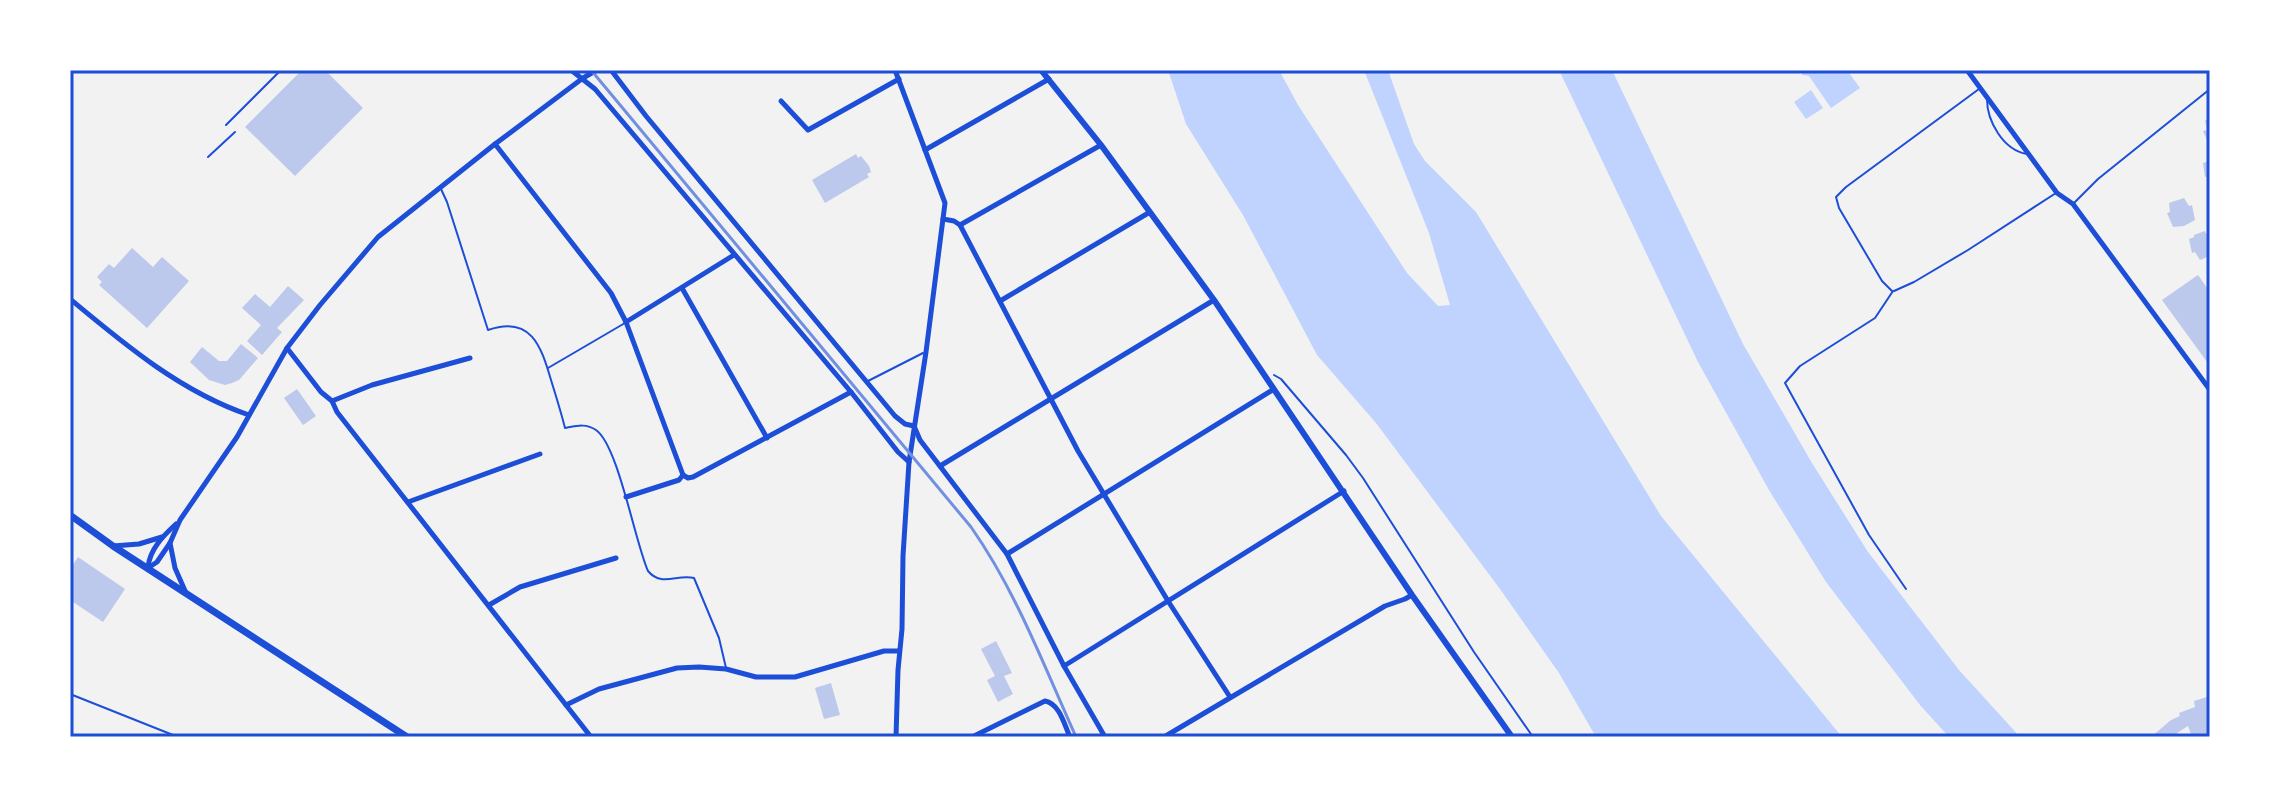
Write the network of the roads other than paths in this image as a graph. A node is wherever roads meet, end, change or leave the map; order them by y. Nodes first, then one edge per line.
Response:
1 (281, 70) edge
2 (571, 70) edge
3 (597, 70) edge
4 (611, 70) edge
5 (895, 70) edge
6 (1041, 70) edge
7 (1967, 70) edge
8 (583, 78) junction
9 (899, 79) junction
10 (1049, 79) junction
11 (1980, 88) junction
12 (2210, 89) edge
13 (1987, 98) junction
14 (781, 101) dead end
15 (226, 125) dead end
16 (235, 132) dead end
17 (495, 144) junction
18 (1101, 145) junction
19 (925, 150) junction
20 (2029, 154) junction
21 (208, 157) dead end
22 (440, 188) junction
23 (2057, 193) junction
24 (2073, 204) junction
25 (1150, 212) junction
26 (943, 219) junction
27 (960, 225) junction
28 (734, 255) junction
29 (682, 288) junction
30 (1893, 291) junction
31 (70, 299) edge
32 (1214, 300) junction
33 (1000, 302) junction
34 (626, 322) junction
35 (287, 348) junction
36 (926, 352) junction
37 (470, 358) dead end
38 (548, 368) junction
39 (867, 381) junction
40 (1274, 388) junction
41 (2210, 390) edge
42 (851, 392) junction
43 (1050, 399) junction
44 (332, 401) junction
45 (249, 415) junction
46 (914, 426) junction
47 (767, 438) junction
48 (540, 454) dead end
49 (908, 460) junction
50 (940, 466) junction
51 (683, 475) junction
52 (1344, 491) junction
53 (1104, 494) junction
54 (626, 497) junction
55 (408, 502) junction
56 (70, 515) edge
57 (180, 520) junction
58 (163, 537) junction
59 (170, 543) junction
60 (113, 546) junction
61 (1007, 554) junction
62 (616, 558) dead end
63 (148, 568) junction
64 (1906, 589) dead end
65 (187, 594) junction
66 (1412, 595) junction
67 (1168, 601) junction
68 (489, 605) junction
69 (899, 651) junction
70 (1064, 666) junction
71 (726, 669) junction
72 (1230, 697) junction
73 (566, 705) junction
74 (407, 737) edge
75 (591, 737) edge
76 (896, 737) edge
77 (972, 737) edge
78 (1070, 737) edge
79 (1105, 737) edge
80 (1164, 737) edge
81 (1512, 737) edge

1 - 15 lane
2 - 8 street
3 - 8 street
4 - 39 street
5 - 9 street
6 - 10 street
7 - 11 street
8 - 17 street
8 - 28 street
9 - 14 street
9 - 19 street
10 - 18 street
10 - 19 street
11 - 13 street
11 - 30 lane
12 - 24 lane
13 - 20 street
13 - 20 lane
16 - 21 lane
17 - 22 street
17 - 34 street
18 - 25 street
18 - 27 street
19 - 26 street
20 - 23 street
22 - 35 street
22 - 38 lane
23 - 24 street
23 - 30 lane
24 - 41 street
25 - 32 street
25 - 33 street
26 - 27 street
26 - 36 street
27 - 33 street
28 - 29 street
28 - 42 street
29 - 34 street
29 - 47 street
30 - 64 lane
31 - 45 street
32 - 40 street
32 - 43 street
33 - 43 street
34 - 38 lane
34 - 51 street
35 - 44 street
35 - 45 street
36 - 39 lane
36 - 46 street
37 - 44 street
38 - 54 lane
39 - 46 street
40 - 52 street
40 - 53 street
42 - 47 street
42 - 49 street
43 - 50 street
43 - 53 street
44 - 55 street
45 - 57 street
46 - 49 street
46 - 50 street
47 - 51 street
48 - 55 street
49 - 69 street
50 - 61 street
51 - 54 street
52 - 66 street
52 - 67 street
53 - 61 street
53 - 67 street
54 - 71 lane
55 - 68 street
56 - 60 main road
57 - 58 street
57 - 59 street
58 - 60 street
58 - 63 street
59 - 63 street
59 - 65 street
60 - 63 main road
61 - 70 street
62 - 68 street
63 - 65 main road
65 - 74 main road
66 - 72 street
66 - 81 street
67 - 70 street
67 - 72 street
68 - 73 street
69 - 71 street
69 - 76 street
70 - 79 street
71 - 73 street
72 - 80 street
73 - 75 street
77 - 78 street

